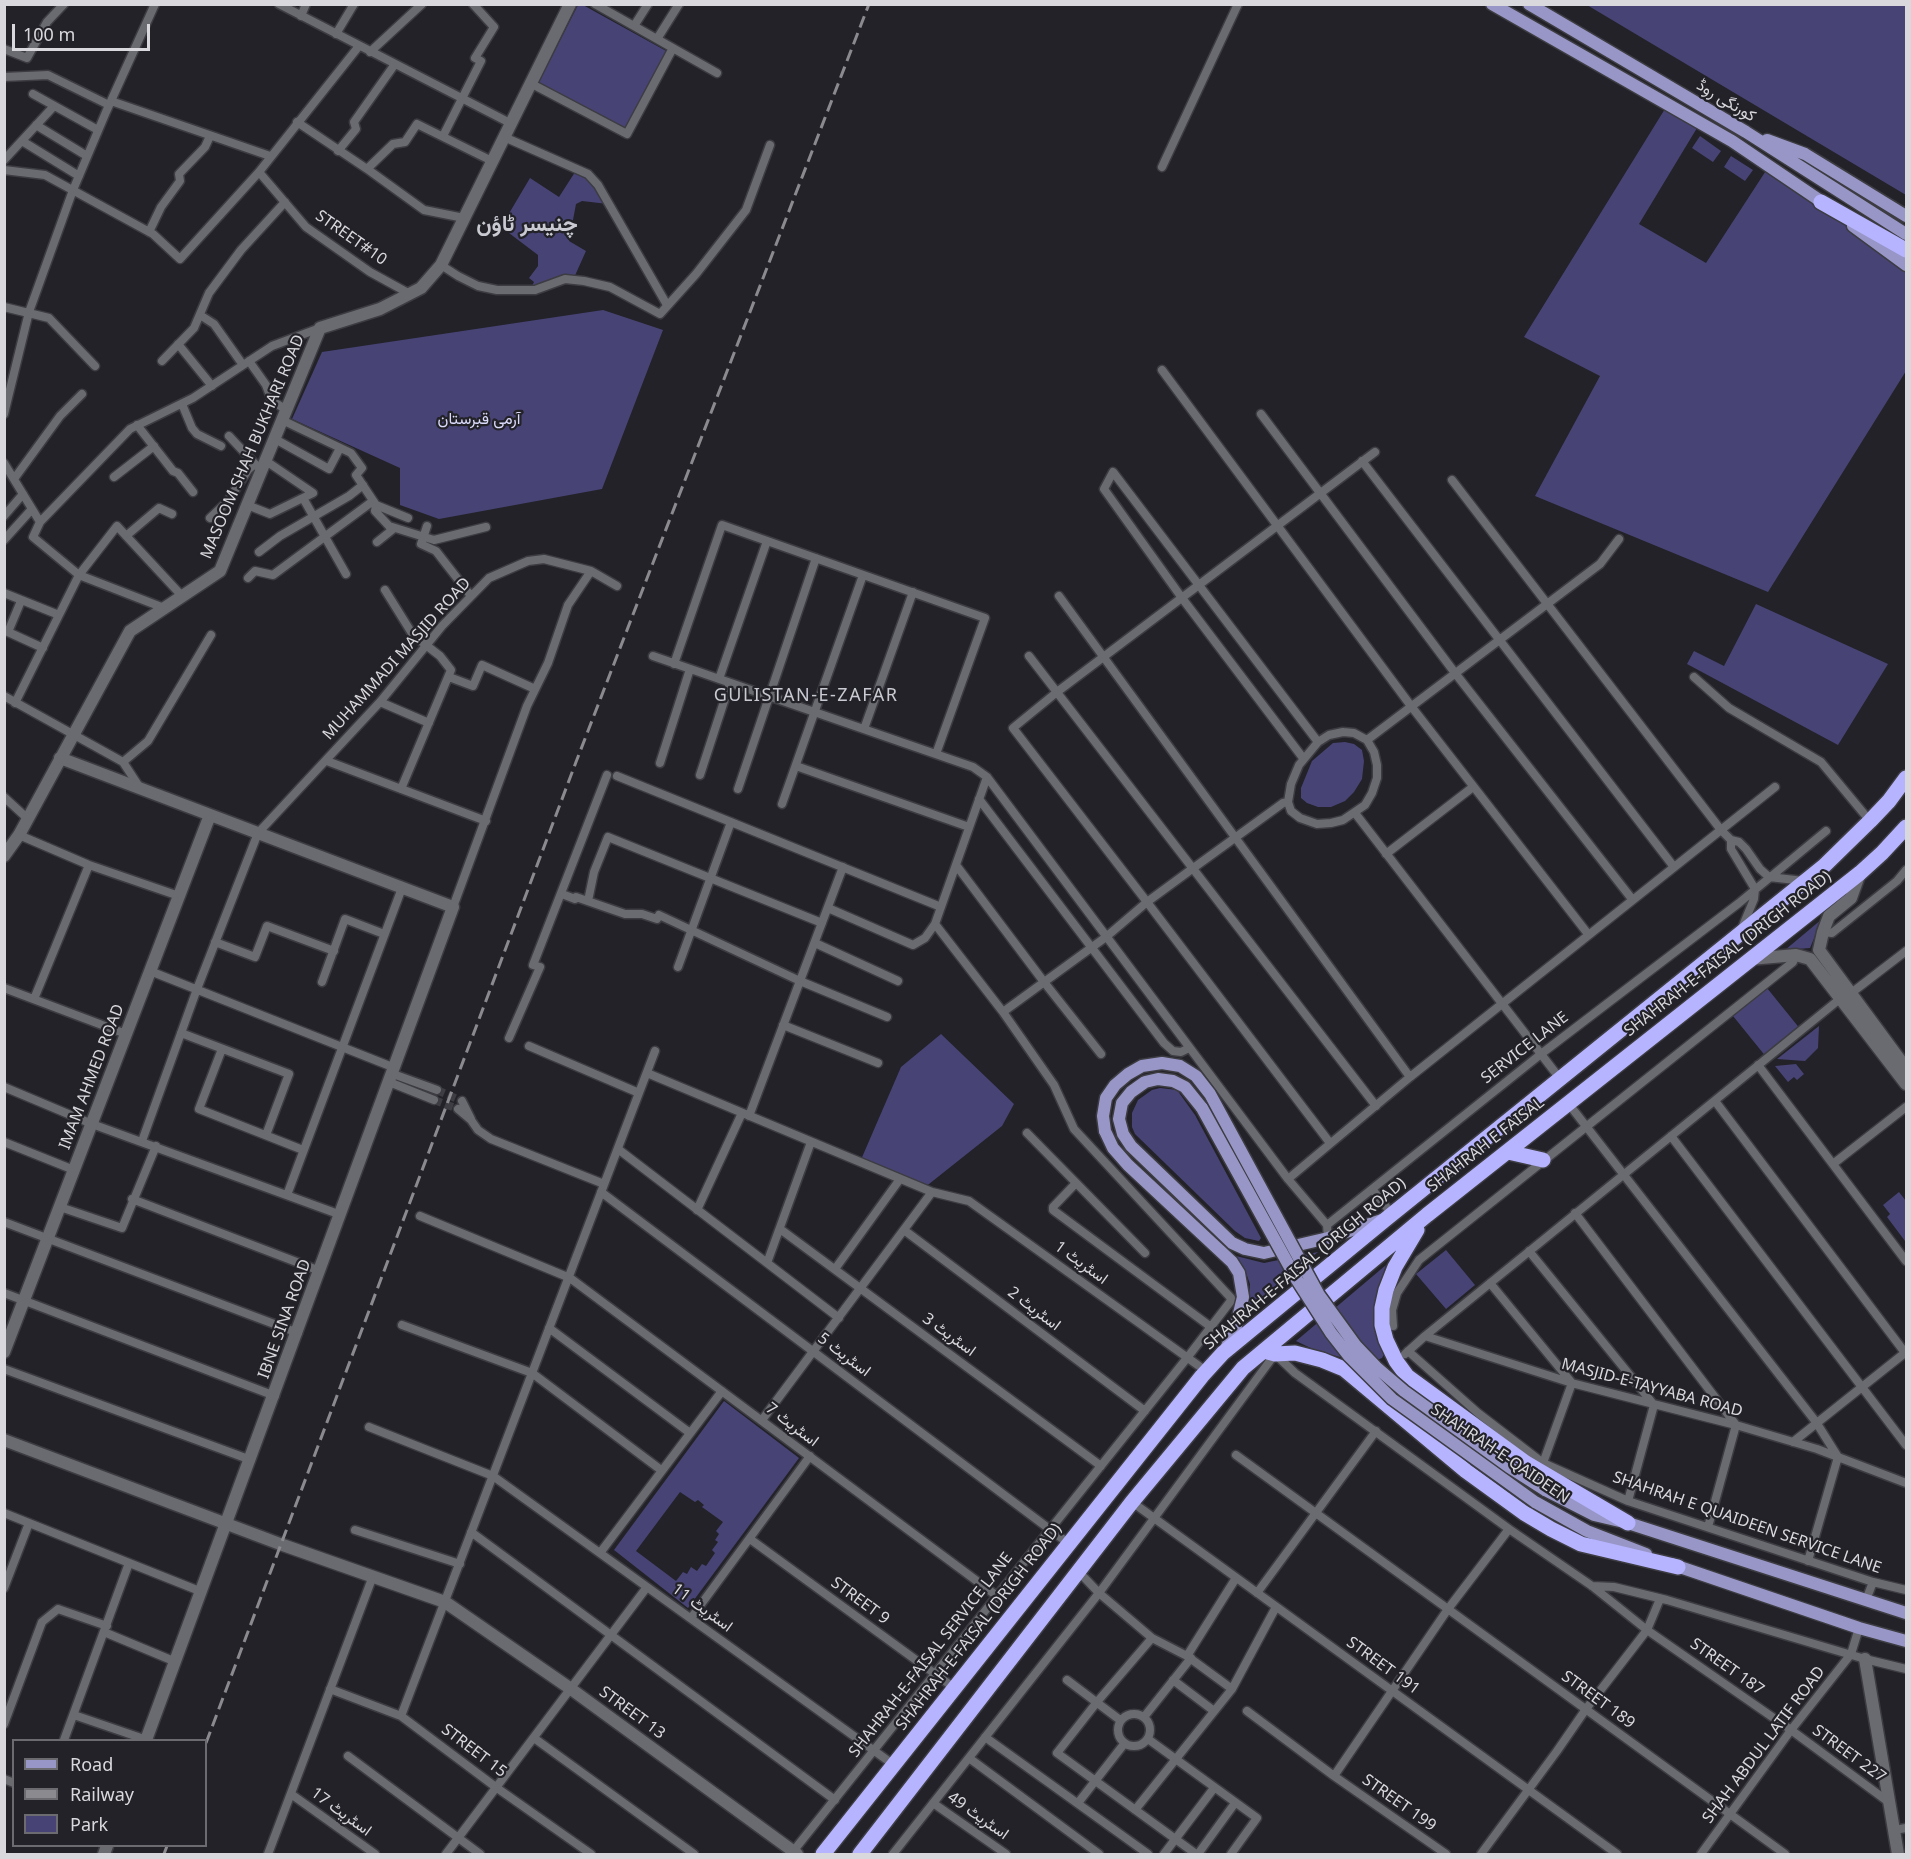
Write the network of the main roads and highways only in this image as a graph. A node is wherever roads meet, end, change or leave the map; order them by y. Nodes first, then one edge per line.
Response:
1 (1492, 4) edge
2 (1529, 4) edge
3 (1746, 132) junction
4 (1821, 202) junction
5 (1906, 216) edge
6 (1903, 240) edge
7 (1906, 265) edge
8 (1906, 778) edge
9 (1906, 827) edge
10 (1568, 1103) joint
11 (1508, 1152) junction
12 (1543, 1160) road end
13 (1427, 1215) junction
14 (1389, 1217) junction
15 (1223, 1353) junction
16 (1269, 1353) junction
17 (1402, 1356) junction
18 (1366, 1386) junction
19 (1628, 1523) junction
20 (1678, 1567) junction
21 (1906, 1613) edge
22 (1906, 1641) edge
23 (823, 1854) edge
24 (860, 1854) edge

1 - 4 main road, کورنگی روڈ
2 - 3 main road, کورنگی روڈ
3 - 5 main road
3 - 6 main road, کورنگی روڈ
4 - 6 highway
4 - 7 main road, کورنگی روڈ
8 - 14 highway, SHAHRAH-E-FAISAL (DRIGH ROAD)
9 - 10 highway, SHAHRAH-E-FAISAL (DRIGH ROAD)
10 - 11 highway, SHAHRAH E FAISAL
11 - 12 highway
11 - 13 highway, SHAHRAH E FAISAL
13 - 16 highway
13 - 17 highway
14 - 15 highway, SHAHRAH-E-FAISAL (DRIGH ROAD)
14 - 20 main road, SHAHRAH-E-QAIDEEN, bridge
15 - 19 main road, SHAHRAH-E-QAIDEEN, bridge
15 - 23 highway, SHAHRAH-E-FAISAL (DRIGH ROAD)
16 - 18 highway
16 - 24 highway
17 - 18 highway
17 - 19 highway
18 - 20 highway
19 - 21 main road, SHAHRAH-E-QAIDEEN
20 - 22 main road, SHAHRAH-E-QAIDEEN

